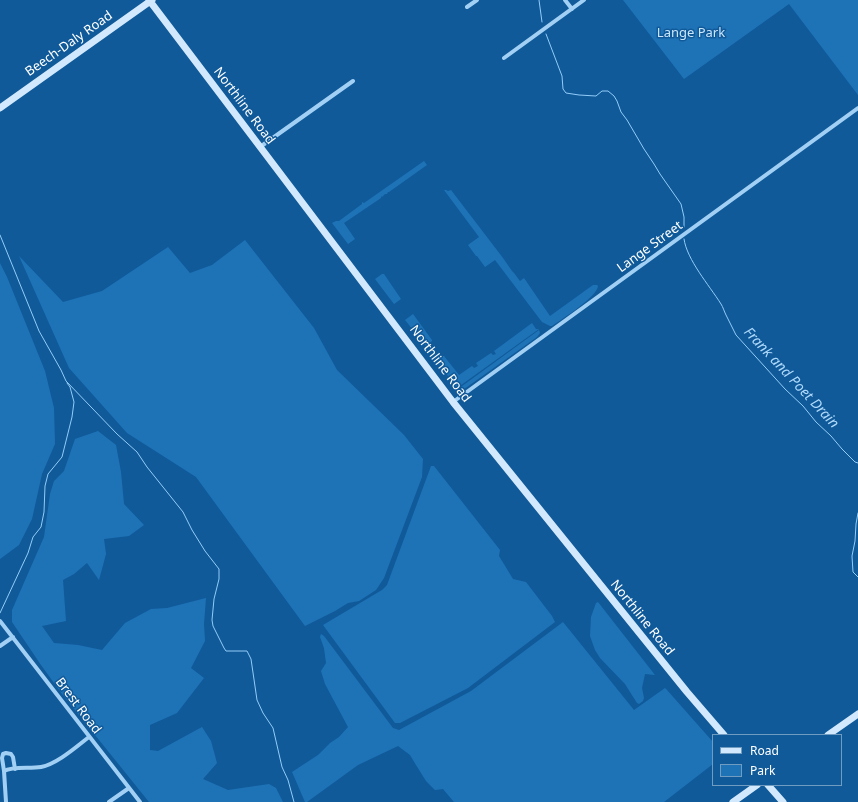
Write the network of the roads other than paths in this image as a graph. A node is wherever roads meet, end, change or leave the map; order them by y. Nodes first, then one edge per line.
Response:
1 (150, 0) edge
2 (477, 0) edge
3 (565, 0) edge
4 (584, 0) edge
5 (467, 7) dead end
6 (572, 9) junction
7 (504, 58) dead end
8 (353, 81) dead end
9 (0, 108) edge
10 (858, 108) edge
11 (260, 147) junction
12 (453, 402) junction
13 (0, 621) edge
14 (13, 637) junction
15 (0, 646) edge
16 (858, 714) edge
17 (723, 734) edge
18 (829, 734) edge
19 (89, 737) junction
20 (15, 769) junction
21 (4, 772) junction
22 (756, 786) edge
23 (769, 786) edge
24 (129, 788) junction
25 (6, 802) edge
26 (109, 802) edge
27 (140, 802) edge
28 (733, 802) edge
29 (783, 802) edge

1 - 9 main road, Beech-Daly Road
1 - 11 main road, Northline Road
2 - 5 street
3 - 6 street
4 - 6 street
6 - 7 street
8 - 11 street
10 - 12 street, Lange Street
11 - 12 main road, Northline Road
12 - 17 main road, Northline Road
13 - 14 street, Brest Road
14 - 15 street
14 - 19 street, Brest Road
16 - 18 main road
19 - 20 street
19 - 24 street, Brest Road
20 - 21 street
20 - 21 street
21 - 25 street
22 - 28 main road
23 - 29 main road
24 - 26 street
24 - 27 street, Brest Road

